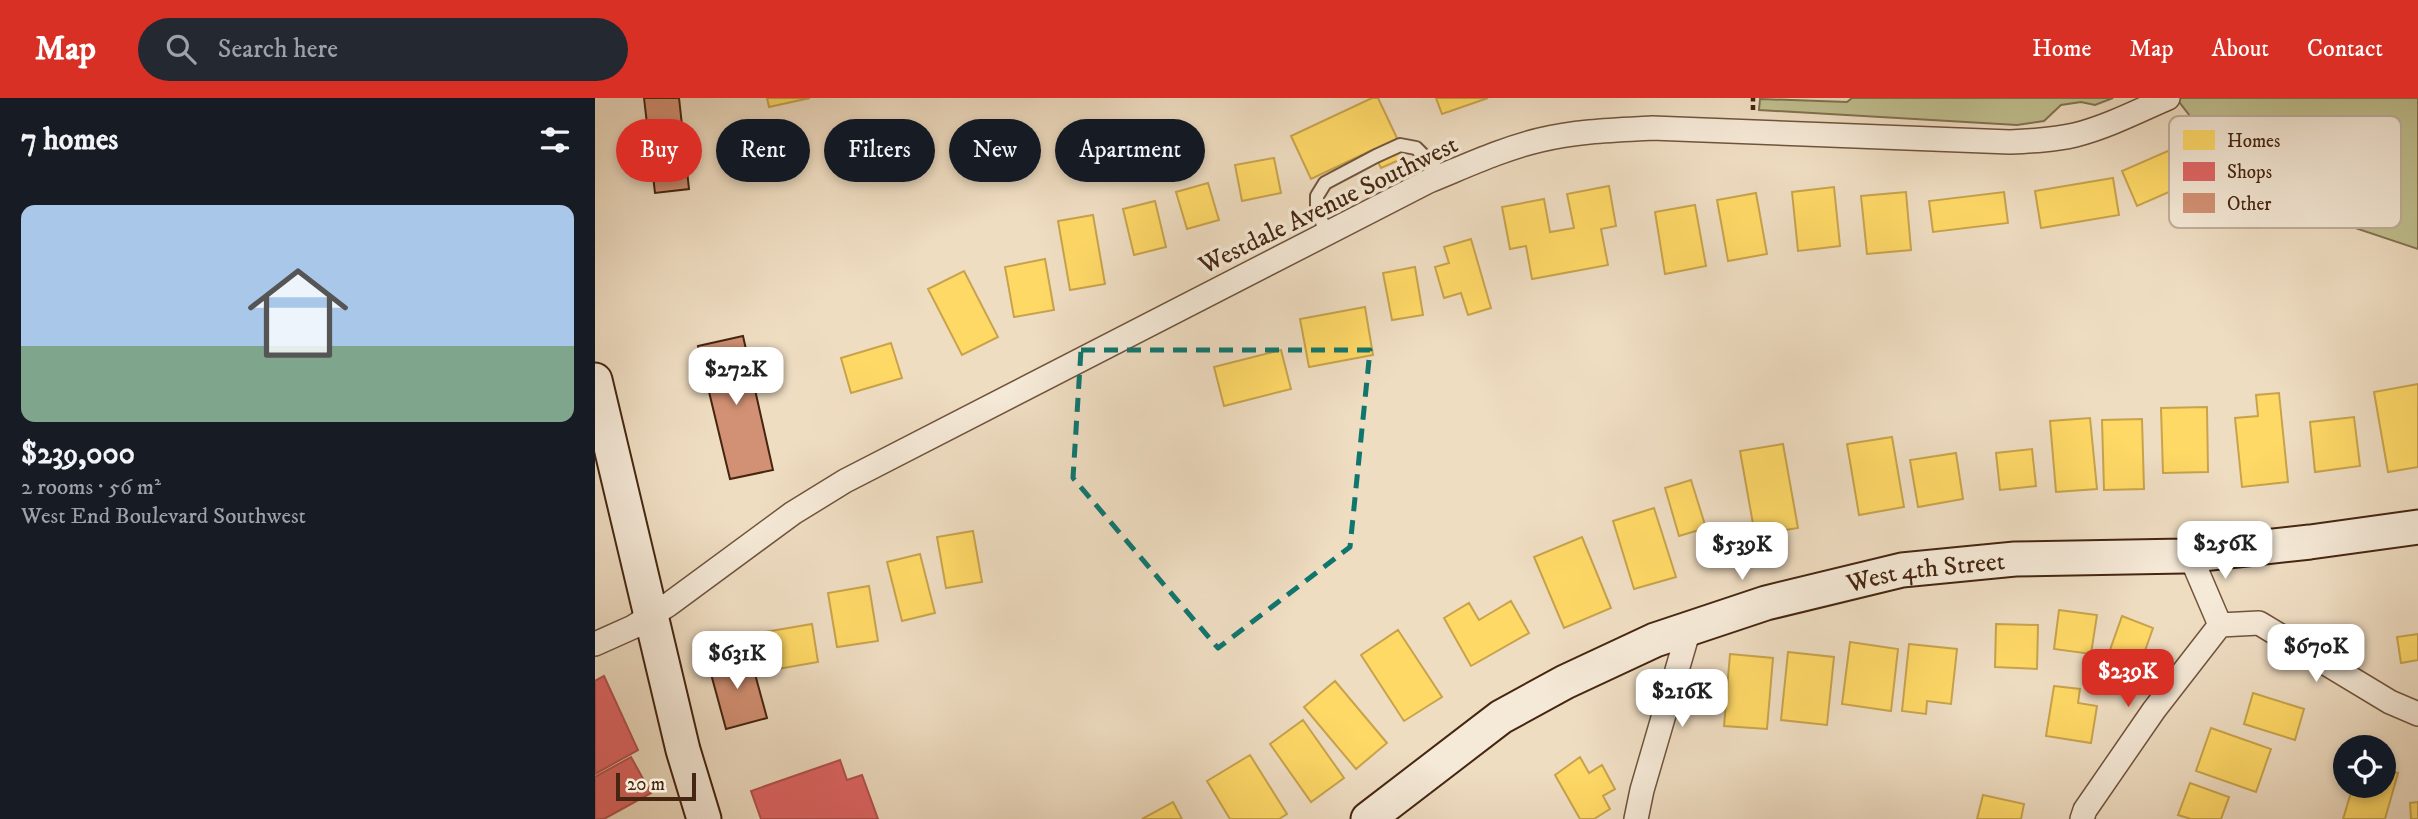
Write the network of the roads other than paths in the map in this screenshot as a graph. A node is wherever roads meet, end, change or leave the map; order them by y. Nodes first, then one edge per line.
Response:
1 (2168, 98) edge
2 (1443, 175) junction
3 (1326, 233) junction
4 (595, 380) edge
5 (2418, 527) edge
6 (2190, 555) junction
7 (650, 617) junction
8 (2220, 625) junction
9 (1689, 629) junction
10 (595, 645) edge
11 (2418, 714) edge
12 (704, 819) edge
13 (1368, 819) edge
14 (1636, 819) edge
15 (2082, 819) edge

1 - 2 street, Westdale Avenue Southwest
2 - 3 street, Westdale Avenue Southwest
2 - 3 lane
3 - 7 street, Westdale Avenue Southwest
4 - 7 street
5 - 6 street, West 4th Street
6 - 8 street
6 - 9 street, West 4th Street
7 - 10 street, Westdale Avenue Southwest
7 - 12 street
8 - 11 street
8 - 15 street
9 - 13 street, West 4th Street
9 - 14 street

